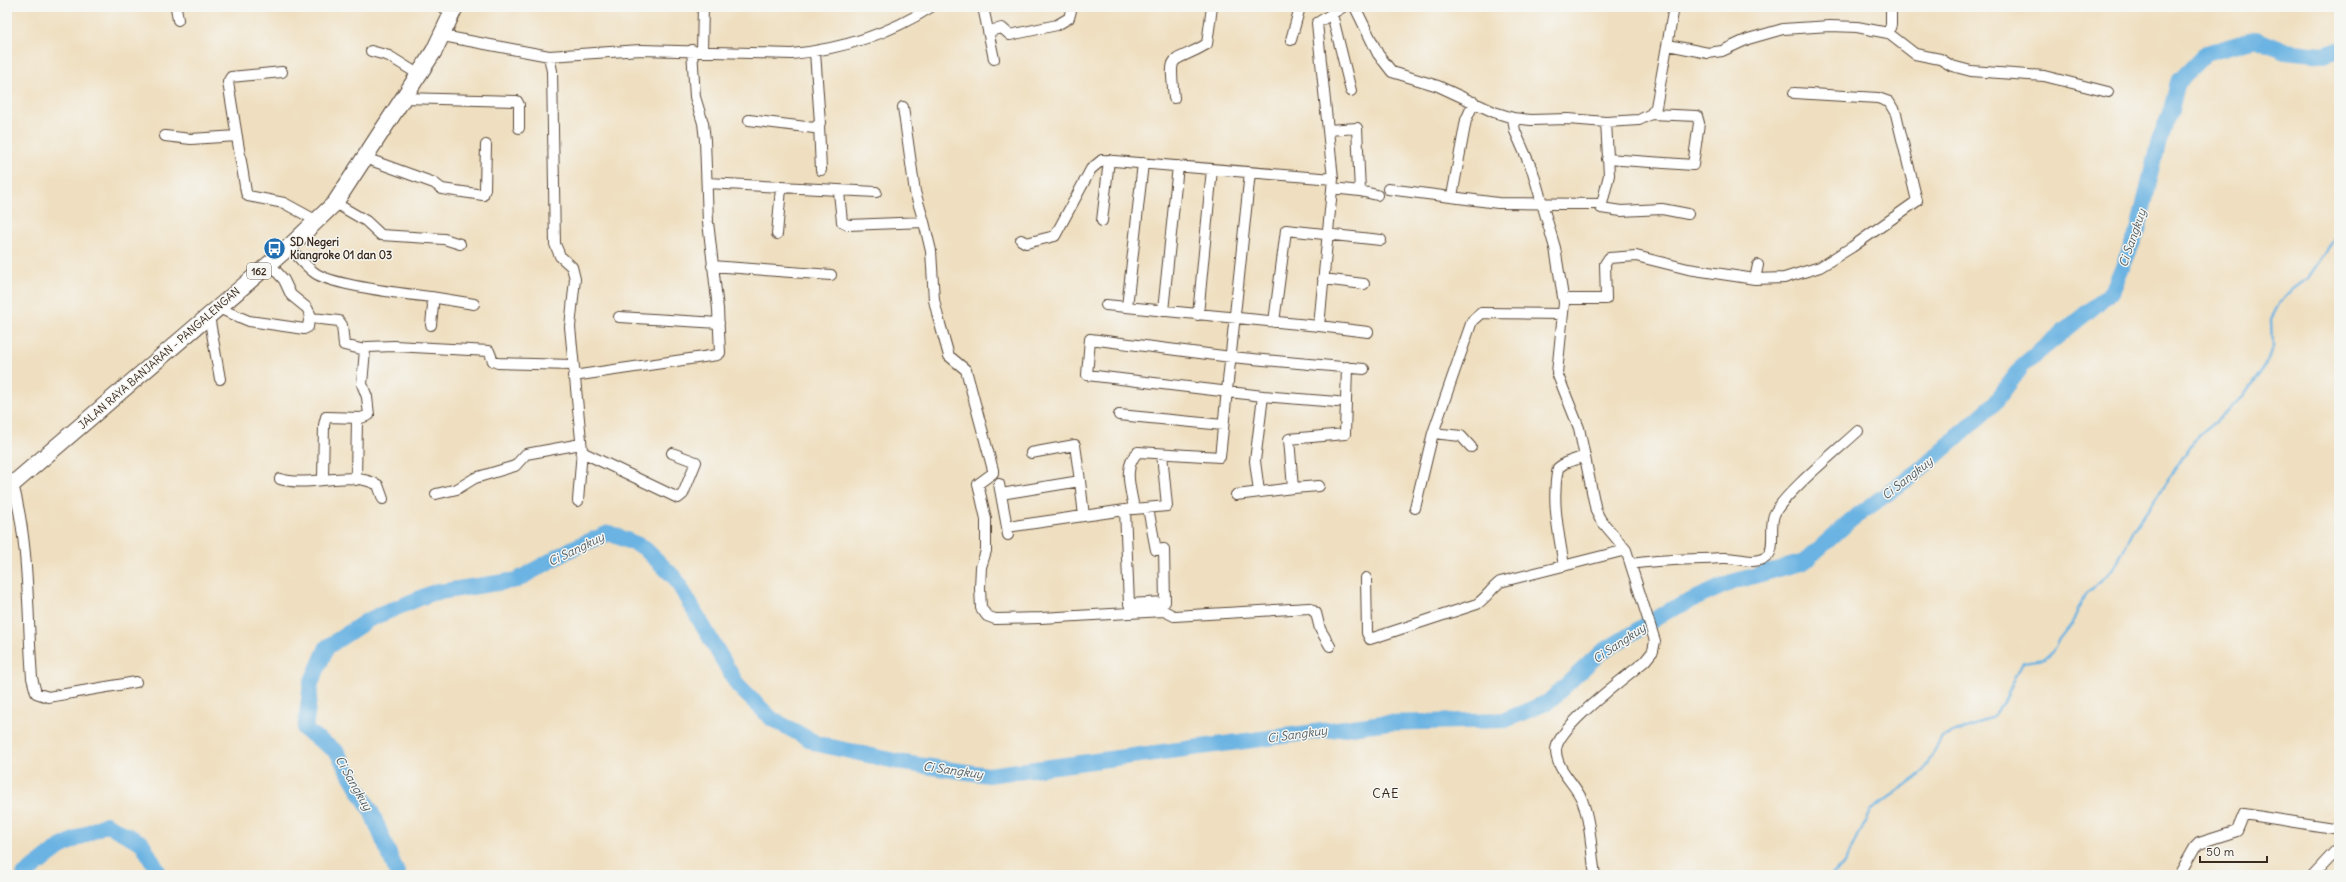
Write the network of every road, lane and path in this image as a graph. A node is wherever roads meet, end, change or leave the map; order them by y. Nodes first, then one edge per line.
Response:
1 (176, 7) edge
2 (703, 7) edge
3 (931, 7) edge
4 (982, 7) edge
5 (1072, 7) edge
6 (1212, 7) edge
7 (1300, 7) edge
8 (1343, 7) edge
9 (1674, 7) edge
10 (1891, 7) edge
11 (1359, 8) edge
12 (450, 9) edge
13 (1332, 14) junction
14 (178, 20) dead end
15 (988, 31) junction
16 (1888, 33) junction
17 (443, 36) junction
18 (1291, 40) dead end
19 (1668, 45) junction
20 (371, 50) dead end
21 (697, 50) junction
22 (815, 52) junction
23 (549, 56) junction
24 (994, 59) dead end
25 (282, 72) dead end
26 (418, 74) junction
27 (1351, 92) dead end
28 (2108, 92) dead end
29 (1794, 93) dead end
30 (403, 98) junction
31 (1174, 98) dead end
32 (1474, 102) junction
33 (903, 107) dead end
34 (1651, 114) junction
35 (1513, 118) junction
36 (749, 120) dead end
37 (1606, 122) junction
38 (819, 124) junction
39 (519, 128) dead end
40 (1328, 130) junction
41 (165, 136) dead end
42 (237, 136) junction
43 (486, 146) dead end
44 (365, 158) junction
45 (1607, 159) junction
46 (1109, 160) junction
47 (1143, 163) junction
48 (1178, 166) junction
49 (1212, 169) junction
50 (821, 170) dead end
51 (1250, 172) junction
52 (707, 183) junction
53 (1333, 183) junction
54 (781, 188) junction
55 (1388, 189) dead end
56 (1360, 191) junction
57 (838, 192) junction
58 (876, 192) dead end
59 (1377, 195) dead end
60 (1452, 196) junction
61 (335, 203) junction
62 (1542, 204) junction
63 (1602, 204) junction
64 (1688, 214) dead end
65 (317, 221) junction
66 (1102, 221) dead end
67 (924, 222) junction
68 (1328, 233) junction
69 (776, 234) dead end
70 (1021, 240) dead end
71 (1381, 240) dead end
72 (460, 244) dead end
73 (289, 247) junction
74 (269, 263) junction
75 (1758, 265) dead end
76 (712, 266) junction
77 (831, 276) dead end
78 (1323, 279) junction
79 (1755, 279) junction
80 (1364, 284) dead end
81 (431, 297) junction
82 (1564, 299) junction
83 (474, 304) dead end
84 (1106, 305) dead end
85 (1127, 307) junction
86 (1163, 311) junction
87 (213, 312) junction
88 (1198, 314) junction
89 (1563, 314) junction
90 (619, 317) dead end
91 (312, 318) junction
92 (1236, 318) junction
93 (1274, 322) junction
94 (719, 323) junction
95 (431, 325) dead end
96 (1319, 326) junction
97 (1368, 332) dead end
98 (364, 350) junction
99 (1231, 357) junction
100 (573, 365) junction
101 (1347, 368) junction
102 (1364, 369) dead end
103 (573, 376) junction
104 (220, 379) dead end
105 (1226, 391) junction
106 (1263, 396) junction
107 (1337, 402) dead end
108 (1119, 415) dead end
109 (356, 418) junction
110 (1223, 425) junction
111 (1858, 431) dead end
112 (1432, 433) junction
113 (1471, 446) dead end
114 (581, 447) junction
115 (672, 453) dead end
116 (1031, 453) dead end
117 (1162, 454) junction
118 (1585, 456) junction
119 (280, 479) dead end
120 (323, 479) junction
121 (356, 480) junction
122 (1080, 481) junction
123 (10, 486) edge
124 (1319, 486) dead end
125 (1293, 488) junction
126 (1259, 492) junction
127 (436, 494) dead end
128 (1236, 495) dead end
129 (383, 499) dead end
130 (578, 501) dead end
131 (1148, 508) junction
132 (1415, 508) dead end
133 (1130, 510) junction
134 (1084, 516) junction
135 (1626, 550) junction
136 (1632, 564) junction
137 (1564, 566) junction
138 (1366, 578) dead end
139 (1330, 646) dead end
140 (136, 682) dead end
141 (2339, 829) edge
142 (2339, 847) edge
143 (1595, 875) edge
144 (2179, 875) edge
145 (2313, 875) edge

1 - 14 street
2 - 21 street
3 - 22 street
4 - 15 street
5 - 15 street
6 - 31 street
7 - 18 street
8 - 13 street
9 - 19 street
10 - 16 street
11 - 32 street
12 - 17 main road, JALAN RAYA BANJARAN - PANGALENGAN / 162
13 - 27 street
13 - 40 street
15 - 24 street
16 - 19 street
16 - 28 street
17 - 23 street
17 - 26 main road, JALAN RAYA BANJARAN - PANGALENGAN / 162
19 - 34 street
20 - 26 street
21 - 22 street
21 - 23 street
21 - 52 street
22 - 38 street
23 - 100 street
25 - 42 street
26 - 30 main road, JALAN RAYA BANJARAN - PANGALENGAN / 162
29 - 79 street
30 - 39 street
30 - 44 main road, JALAN RAYA BANJARAN - PANGALENGAN / 162
32 - 35 street
32 - 60 street
33 - 67 street
34 - 37 street
34 - 45 street
35 - 37 street
35 - 62 street
36 - 38 street
37 - 45 street
38 - 50 street
40 - 53 street
40 - 56 street
41 - 42 street
42 - 65 street
43 - 44 street
44 - 61 main road, JALAN RAYA BANJARAN - PANGALENGAN / 162
45 - 63 street
46 - 47 street
46 - 66 street
46 - 70 street
47 - 48 street
47 - 85 street
48 - 49 street
48 - 86 street
49 - 51 street
49 - 88 street
51 - 53 street
51 - 92 street
52 - 54 street
52 - 76 street
53 - 56 street
53 - 68 street
54 - 57 street
54 - 69 street
55 - 60 street
56 - 59 street
57 - 58 street
57 - 67 street
60 - 62 street
61 - 65 main road, JALAN RAYA BANJARAN - PANGALENGAN / 162
61 - 72 street
62 - 63 street
62 - 82 street
63 - 64 street
65 - 73 main road, JALAN RAYA BANJARAN - PANGALENGAN / 162
67 - 139 street
68 - 71 street
68 - 78 street
68 - 93 street
73 - 74 main road, JALAN RAYA BANJARAN - PANGALENGAN / 162
73 - 81 street
74 - 87 main road, JALAN RAYA BANJARAN - PANGALENGAN / 162
74 - 91 street
75 - 79 street
76 - 77 street
76 - 94 street
78 - 80 street
78 - 96 street
79 - 82 street
81 - 83 street
81 - 95 street
82 - 89 street
84 - 85 street
85 - 86 street
86 - 88 street
87 - 91 street
87 - 104 street
87 - 123 main road, JALAN RAYA BANJARAN - PANGALENGAN / 162
88 - 92 street
89 - 112 street
89 - 118 street
90 - 94 street
91 - 98 street
92 - 93 street
92 - 99 street
93 - 96 street
94 - 103 street
96 - 97 street
98 - 100 street
98 - 109 street
99 - 101 street
99 - 105 street
99 - 105 street
100 - 103 street
101 - 102 street
101 - 125 street
103 - 114 street
105 - 106 street
105 - 110 street
106 - 107 street
106 - 126 street
108 - 110 street
109 - 120 street
109 - 121 street
110 - 117 street
111 - 136 street
112 - 113 street
112 - 132 street
114 - 115 street
114 - 127 street
114 - 130 street
116 - 122 street
117 - 131 street
117 - 133 street
118 - 135 street
118 - 137 street
119 - 120 street
120 - 121 street
121 - 129 street
122 - 134 street
122 - 134 street
123 - 140 street
124 - 125 street
125 - 126 street
126 - 128 street
131 - 133 street
131 - 133 street
133 - 134 street
135 - 136 street
135 - 137 street
136 - 143 street
137 - 138 street
141 - 144 street
142 - 145 street

